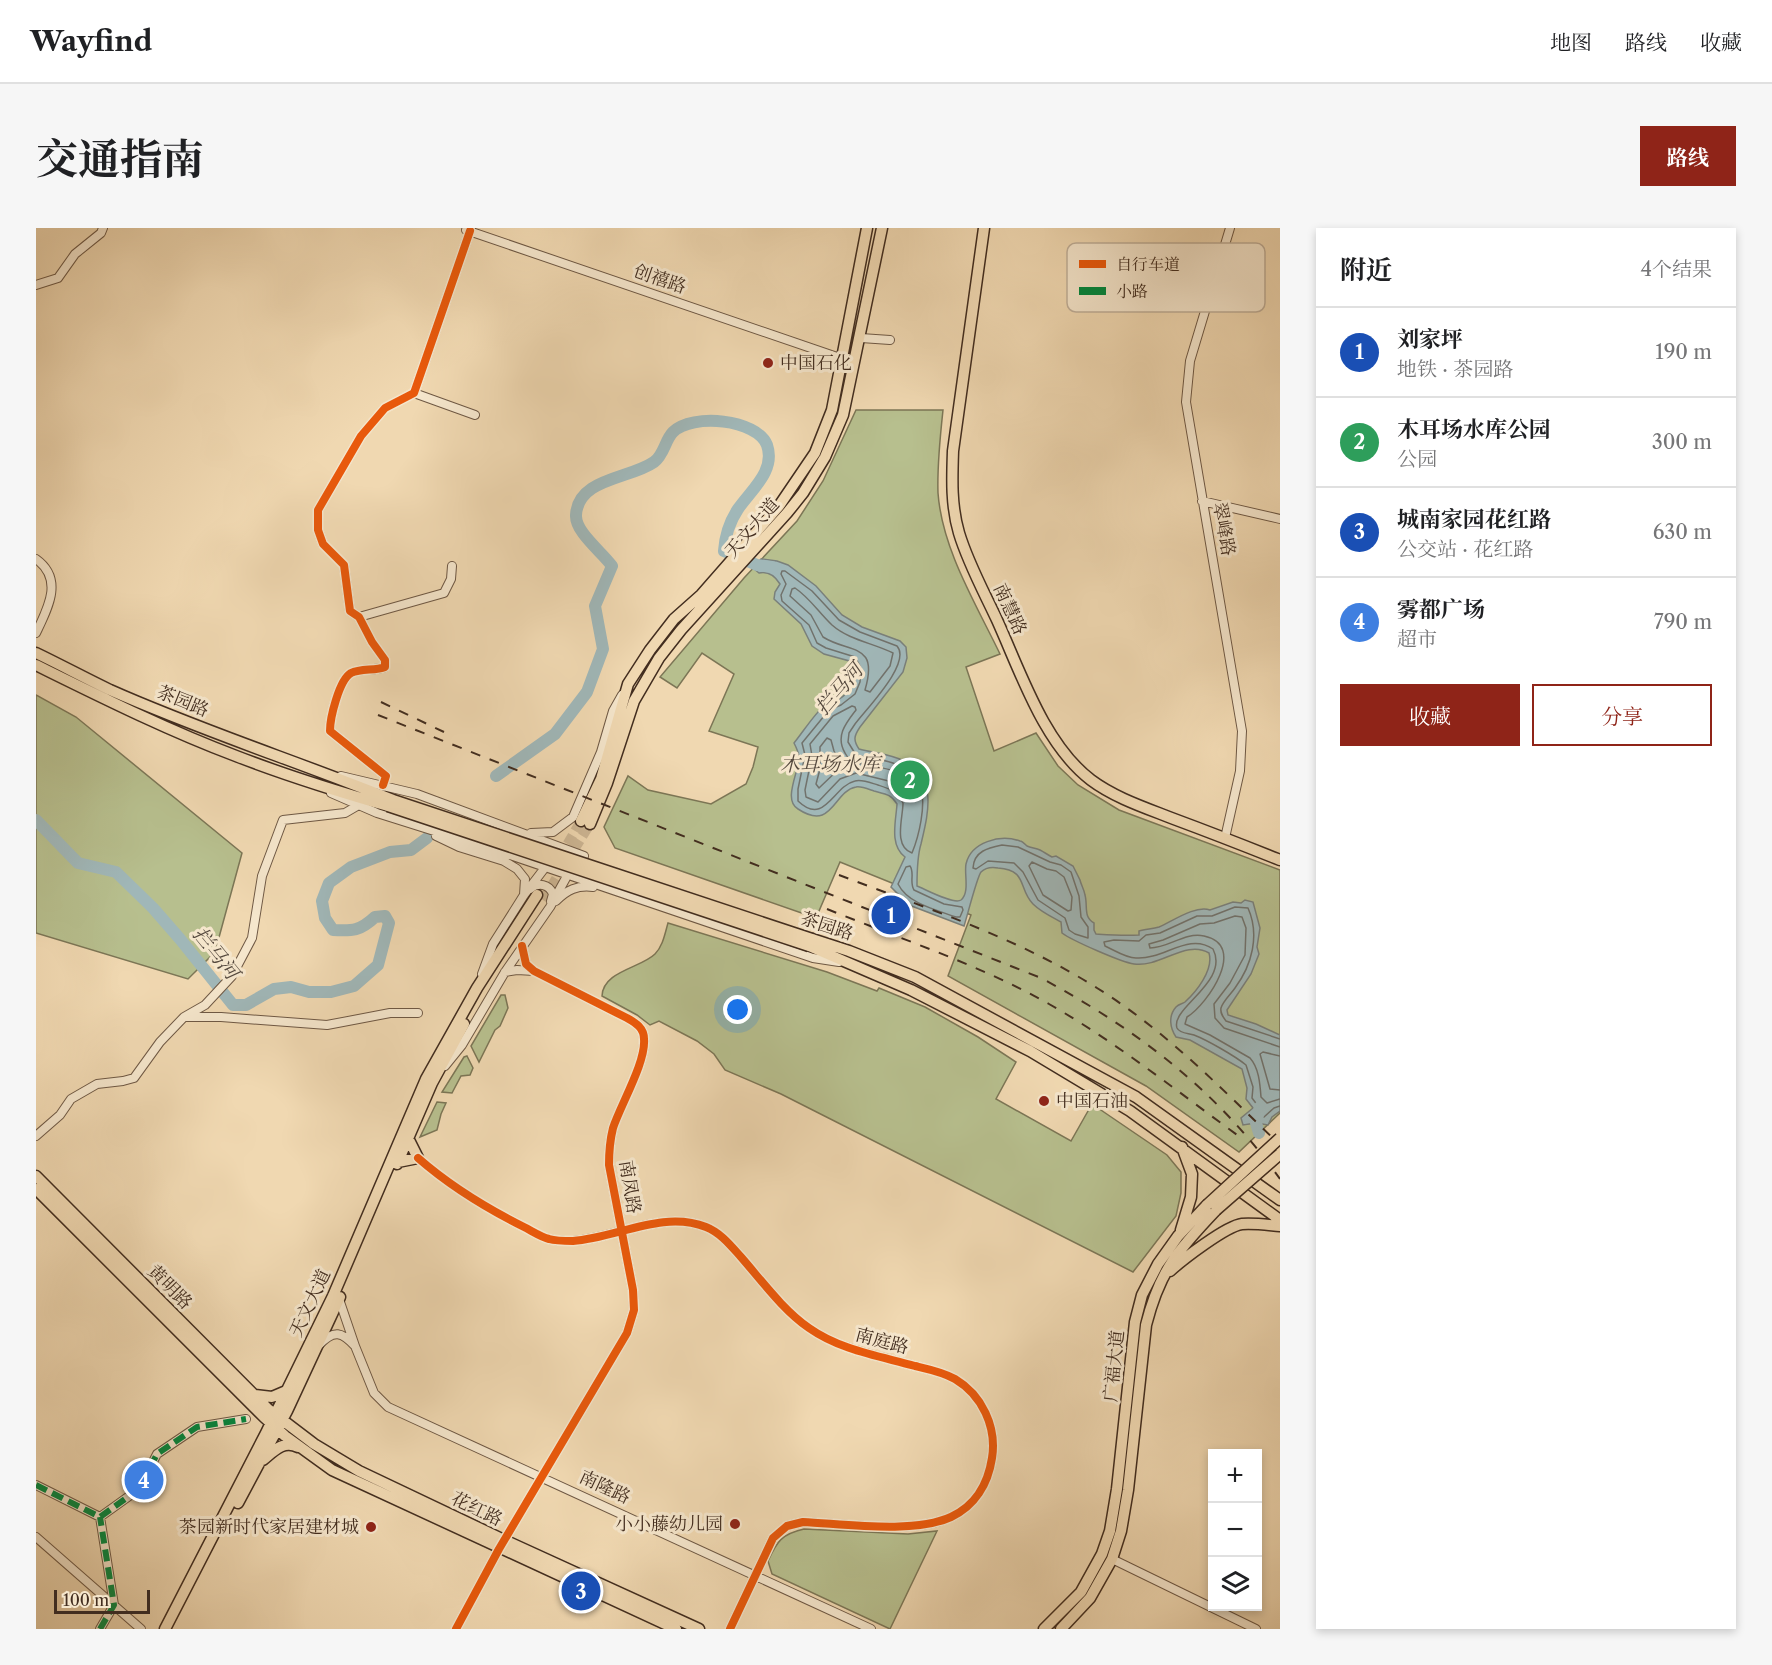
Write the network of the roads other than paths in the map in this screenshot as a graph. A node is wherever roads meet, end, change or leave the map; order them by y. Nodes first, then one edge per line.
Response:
1 (103, 228) edge
2 (867, 228) edge
3 (882, 228) edge
4 (984, 228) edge
5 (991, 228) edge
6 (1230, 228) edge
7 (1225, 243) edge
8 (36, 285) edge
9 (1205, 312) edge
10 (861, 338) junction
11 (890, 340) dead end
12 (843, 359) junction
13 (414, 393) junction
14 (475, 415) dead end
15 (1202, 501) junction
16 (783, 510) junction
17 (1280, 519) edge
18 (36, 559) edge
19 (44, 564) junction
20 (452, 566) dead end
21 (36, 570) edge
22 (705, 598) junction
23 (360, 617) junction
24 (36, 633) edge
25 (36, 653) edge
26 (36, 665) edge
27 (322, 772) junction
28 (314, 785) junction
29 (383, 785) junction
30 (390, 803) junction
31 (357, 806) junction
32 (581, 820) junction
33 (409, 823) junction
34 (515, 830) junction
35 (1226, 835) junction
36 (558, 846) junction
37 (1280, 852) edge
38 (504, 853) junction
39 (584, 856) joint
40 (1280, 860) edge
41 (545, 868) junction
42 (567, 876) junction
43 (609, 889) junction
44 (524, 895) junction
45 (543, 901) junction
46 (811, 942) junction
47 (522, 946) junction
48 (847, 963) junction
49 (505, 972) junction
50 (534, 972) junction
51 (477, 988) junction
52 (418, 1013) dead end
53 (184, 1017) junction
54 (432, 1083) junction
55 (36, 1136) edge
56 (408, 1138) junction
57 (1280, 1138) edge
58 (1182, 1147) junction
59 (1280, 1154) edge
60 (418, 1158) junction
61 (398, 1162) junction
62 (36, 1176) edge
63 (37, 1190) edge
64 (1279, 1199) edge
65 (1211, 1208) junction
66 (1280, 1220) edge
67 (1280, 1226) edge
68 (621, 1230) junction
69 (1178, 1236) junction
70 (1160, 1282) junction
71 (339, 1299) junction
72 (355, 1346) junction
73 (317, 1347) junction
74 (286, 1391) junction
75 (255, 1395) junction
76 (246, 1419) dead end
77 (276, 1421) junction
78 (303, 1449) junction
79 (258, 1464) junction
80 (359, 1471) junction
81 (543, 1476) junction
82 (354, 1482) junction
83 (36, 1485) edge
84 (100, 1517) junction
85 (36, 1537) edge
86 (502, 1544) junction
87 (1112, 1559) junction
88 (755, 1575) junction
89 (114, 1605) junction
90 (100, 1629) edge
91 (141, 1629) edge
92 (165, 1629) edge
93 (173, 1629) edge
94 (456, 1629) edge
95 (676, 1629) edge
96 (699, 1629) edge
97 (730, 1629) edge
98 (872, 1629) edge
99 (1044, 1629) edge
100 (1061, 1629) edge
101 (1257, 1629) edge

1 - 8 street
2 - 12 main road, 天文大道
3 - 10 main road, 天文大道
4 - 35 main road, 南慧路
5 - 35 main road, 南慧路
6 - 7 street, 翠峰路
9 - 15 street, 翠峰路
10 - 11 street
10 - 16 main road, 天文大道
12 - 13 street, 创禧路
12 - 16 main road, 天文大道
13 - 14 street
13 - 23 street
15 - 17 street
15 - 35 street, 翠峰路
16 - 22 main road, 天文大道
18 - 19 street
19 - 21 street
19 - 24 street
20 - 23 street
22 - 32 main road, 天文大道
22 - 32 main road, 天文大道
23 - 29 street
25 - 27 main road, 茶园路
26 - 28 main road, 茶园路
27 - 29 street, 茶园路
27 - 30 main road, 茶园路
28 - 30 main road, 茶园路
28 - 31 street, 茶园路
29 - 34 street, 茶园路
30 - 46 main road, 茶园路, bridge
31 - 33 street, 茶园路
31 - 53 street
32 - 34 street
33 - 38 street, 茶园路
33 - 44 street
34 - 36 street, 茶园路
34 - 38 street
35 - 37 main road, 南慧路
35 - 40 main road, 南慧路
36 - 39 street, 茶园路
36 - 41 street, 天文大道
38 - 41 street, 茶园路
39 - 42 street, 天文大道
41 - 42 street, 茶园路
41 - 44 street, 天文大道
42 - 43 street, 茶园路
42 - 45 street, 天文大道
43 - 45 street
43 - 48 street, 茶园路
44 - 45 street
44 - 51 street, 天文大道
45 - 47 street, 天文大道
45 - 51 main road, 天文大道
45 - 54 main road, 天文大道
46 - 48 main road, 茶园路
46 - 64 main road, 茶园路
47 - 49 street, 天文大道
47 - 50 street
48 - 58 main road, 茶园路
49 - 50 street
49 - 54 street, 天文大道
50 - 68 street, 南凤路
51 - 74 main road, 天文大道
52 - 53 street
53 - 55 street
54 - 56 main road, 天文大道
56 - 60 main road
56 - 61 main road, 天文大道
57 - 65 main road, 广福大道, bridge
58 - 66 main road, 茶园路
58 - 69 main road
59 - 65 main road, 广福大道, bridge
60 - 61 main road
60 - 68 street, 南庭路
61 - 71 main road, 天文大道
62 - 75 main road, 黄明路
63 - 77 main road, 黄明路
65 - 69 main road, 广福大道
65 - 70 main road, 广福大道
67 - 70 main road
68 - 81 street, 南凤路
68 - 88 street, 南庭路
69 - 99 main road, 广福大道
70 - 87 main road, 广福大道
71 - 72 street, 南隆路
71 - 73 main road, 天文大道
72 - 73 street
72 - 81 street, 南隆路
73 - 77 main road, 天文大道
74 - 75 main road
74 - 77 main road, 天文大道
75 - 77 main road, 黄明路
76 - 84 street
77 - 78 main road, 花红路
77 - 79 main road, 天文大道
77 - 80 main road, 花红路
77 - 92 main road, 天文大道
78 - 79 main road
78 - 82 main road, 花红路
79 - 93 main road, 天文大道
80 - 82 main road
80 - 86 main road, 花红路
81 - 86 street, 南凤路
81 - 88 street, 南隆路
82 - 86 main road, 花红路
83 - 84 street
84 - 89 street
85 - 89 street
86 - 94 street, 南凤路
86 - 95 main road, 花红路
86 - 96 main road, 花红路
87 - 100 main road, 广福大道
87 - 101 street
88 - 97 street, 南庭路
88 - 98 street, 南隆路
89 - 90 street
89 - 91 street

